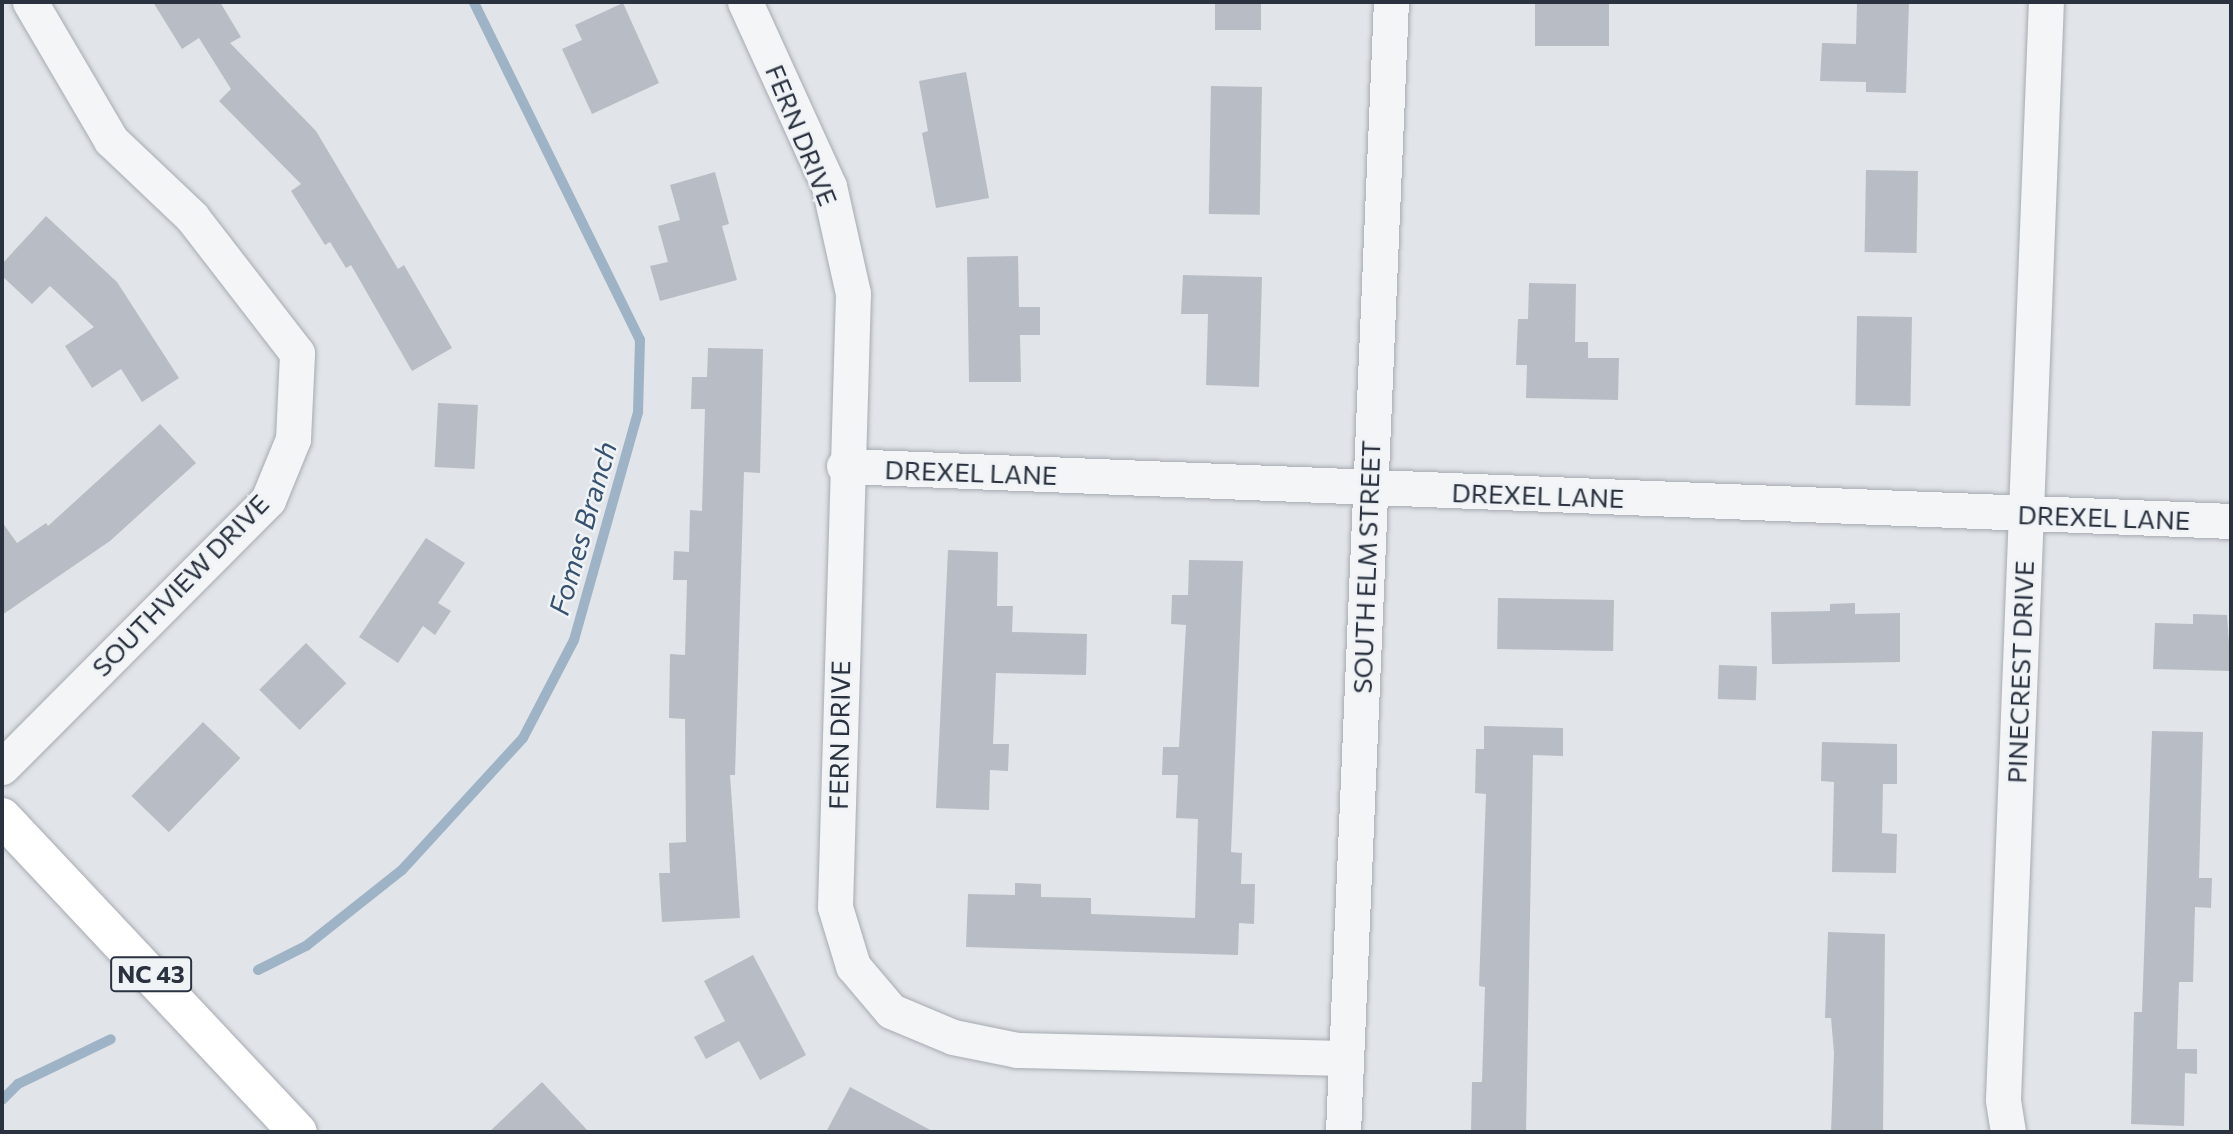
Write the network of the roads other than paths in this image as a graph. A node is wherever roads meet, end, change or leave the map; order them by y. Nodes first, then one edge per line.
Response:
1 (30, 2) edge
2 (745, 2) edge
3 (1391, 2) edge
4 (2046, 2) edge
5 (845, 466) junction
6 (1369, 488) junction
7 (2026, 514) junction
8 (2231, 521) edge
9 (2, 767) edge
10 (2, 817) edge
11 (1346, 1058) junction
12 (299, 1132) edge
13 (1343, 1132) edge
14 (2008, 1132) edge

1 - 9 street, SOUTHVIEW DRIVE
2 - 5 street, FERN DRIVE
3 - 6 street, SOUTH ELM STREET
4 - 7 street, PINECREST DRIVE
5 - 6 street, DREXEL LANE
5 - 11 street, FERN DRIVE
6 - 7 street, DREXEL LANE
6 - 11 street, SOUTH ELM STREET
7 - 8 street, DREXEL LANE
7 - 14 street, PINECREST DRIVE
10 - 12 main road, NC 43
11 - 13 street, SOUTH ELM STREET

